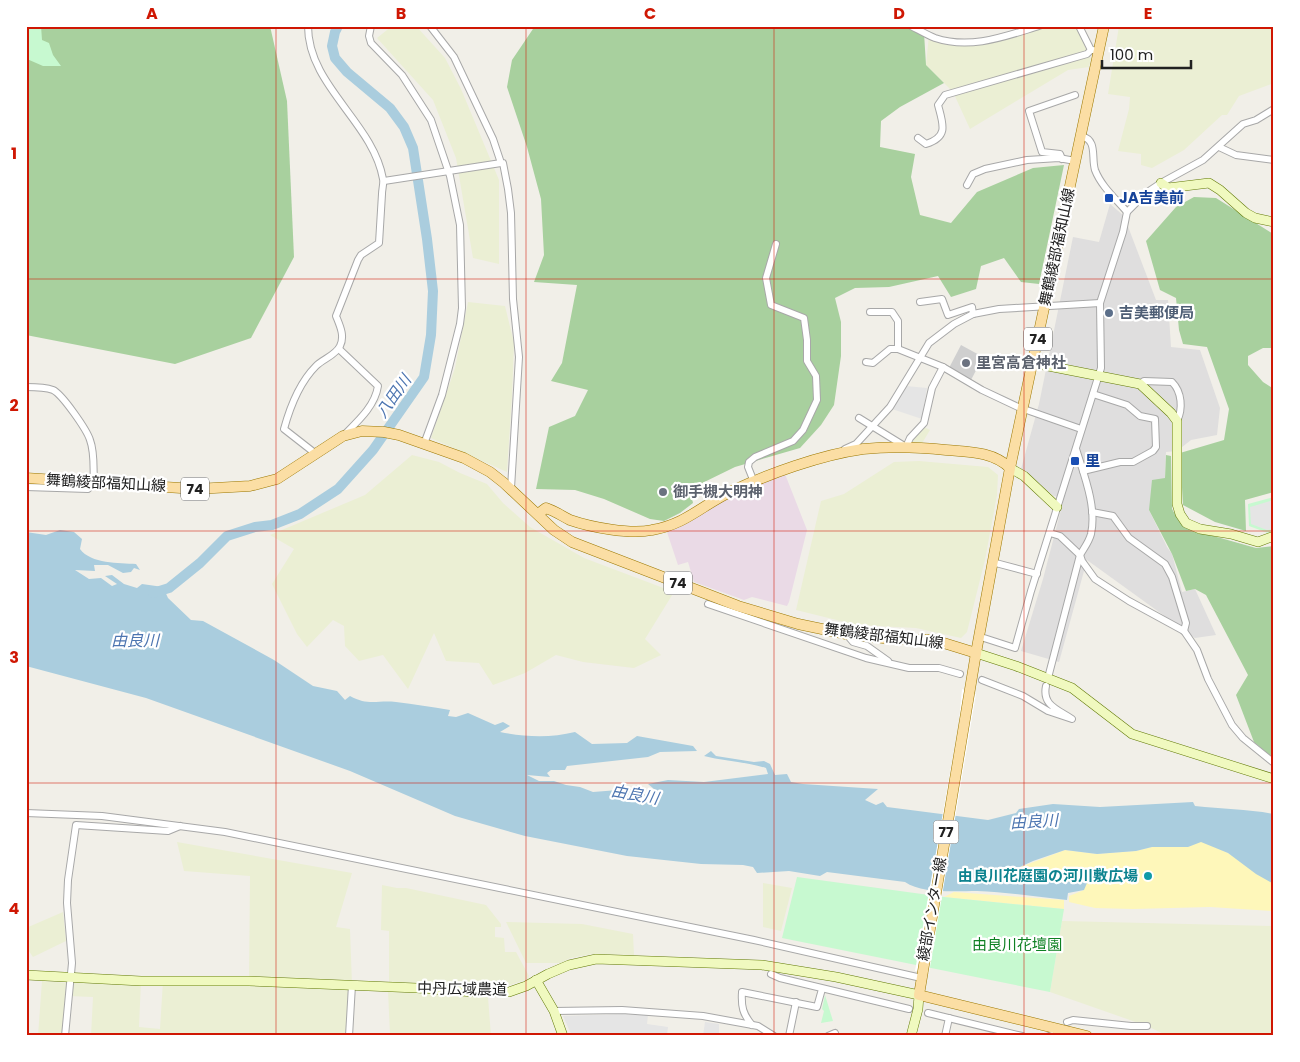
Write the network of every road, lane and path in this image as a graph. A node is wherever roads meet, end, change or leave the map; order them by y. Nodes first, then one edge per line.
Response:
1 (308, 26) edge
2 (370, 26) edge
3 (430, 26) edge
4 (911, 26) edge
5 (1039, 26) edge
6 (1079, 26) edge
7 (1104, 26) edge
8 (1095, 50) junction
9 (1075, 95) dead end
10 (1274, 109) edge
11 (1081, 136) junction
12 (918, 138) dead end
13 (1219, 147) junction
14 (1062, 159) junction
15 (1274, 160) edge
16 (1075, 161) junction
17 (501, 164) junction
18 (448, 172) junction
19 (384, 181) junction
20 (1161, 183) junction
21 (967, 185) dead end
22 (1127, 212) junction
23 (1274, 222) edge
24 (776, 244) dead end
25 (920, 302) dead end
26 (1100, 303) junction
27 (1045, 306) junction
28 (870, 312) dead end
29 (973, 314) junction
30 (340, 349) junction
31 (898, 349) junction
32 (919, 358) junction
33 (866, 362) dead end
34 (1033, 363) junction
35 (943, 367) junction
36 (1098, 377) junction
37 (1140, 384) junction
38 (26, 387) edge
39 (1093, 394) junction
40 (1023, 408) junction
41 (859, 418) dead end
42 (1177, 421) junction
43 (873, 426) junction
44 (1081, 429) junction
45 (346, 435) junction
46 (424, 444) junction
47 (906, 447) junction
48 (1075, 448) junction
49 (316, 454) junction
50 (836, 454) junction
51 (1010, 468) junction
52 (1083, 471) junction
53 (26, 478) edge
54 (754, 482) junction
55 (94, 483) junction
56 (26, 487) edge
57 (511, 488) junction
58 (1057, 507) junction
59 (1092, 512) junction
60 (538, 514) junction
61 (1050, 533) junction
62 (1274, 536) edge
63 (1080, 555) junction
64 (992, 562) junction
65 (1037, 574) junction
66 (708, 604) dead end
67 (1184, 632) junction
68 (846, 634) junction
69 (984, 638) dead end
70 (976, 653) junction
71 (891, 664) junction
72 (960, 674) dead end
73 (1049, 674) dead end
74 (982, 680) dead end
75 (1046, 686) dead end
76 (1274, 763) edge
77 (1274, 779) edge
78 (26, 813) edge
79 (181, 826) junction
80 (771, 974) dead end
81 (919, 974) junction
82 (26, 975) edge
83 (70, 978) junction
84 (536, 980) junction
85 (352, 985) junction
86 (822, 988) junction
87 (919, 995) junction
88 (796, 1002) junction
89 (909, 1009) dead end
90 (554, 1011) junction
91 (928, 1013) dead end
92 (949, 1018) junction
93 (1067, 1022) dead end
94 (752, 1025) junction
95 (1147, 1026) dead end
96 (65, 1036) edge
97 (349, 1036) edge
98 (564, 1036) edge
99 (774, 1036) edge
100 (789, 1036) edge
101 (911, 1036) edge
102 (945, 1036) edge
103 (1022, 1036) edge
104 (1087, 1036) edge

1 - 19 street
2 - 18 street
3 - 17 street
4 - 5 street
6 - 8 street
7 - 8 main road, 舞鶴綾部福知山線 / 74
8 - 11 main road, 舞鶴綾部福知山線 / 74
8 - 12 street
9 - 14 street
10 - 13 street
11 - 16 main road, 舞鶴綾部福知山線 / 74
11 - 22 street
13 - 15 street
13 - 20 street
14 - 16 street
14 - 21 street
16 - 27 main road, 舞鶴綾部福知山線 / 74
17 - 18 street
17 - 57 street
18 - 19 street
18 - 46 street
19 - 30 street
20 - 22 street
20 - 23 street
22 - 26 street
24 - 54 street
25 - 29 street
26 - 27 street
26 - 36 street
27 - 29 street
27 - 34 main road, 舞鶴綾部福知山線 / 74
28 - 31 street
29 - 32 street
30 - 45 street
30 - 49 street
31 - 32 street
31 - 33 street
32 - 35 street
32 - 43 street
34 - 36 street
34 - 40 main road, 舞鶴綾部福知山線 / 74
35 - 40 street
35 - 47 street
36 - 37 street
36 - 39 street
37 - 42 street
37 - 42 street
38 - 55 street
39 - 44 street
39 - 52 street
40 - 44 street
40 - 51 main road, 舞鶴綾部福知山線 / 74
41 - 43 street
42 - 62 street
43 - 47 street
43 - 50 street
44 - 48 street
45 - 46 main road, 舞鶴綾部福知山線 / 74
45 - 49 main road, 舞鶴綾部福知山線 / 74
46 - 57 main road, 舞鶴綾部福知山線 / 74
47 - 50 main road
47 - 51 main road
48 - 52 street
48 - 58 street
49 - 55 main road, 舞鶴綾部福知山線 / 74
50 - 54 main road
51 - 58 street
51 - 64 main road, 舞鶴綾部福知山線 / 74
52 - 59 street
53 - 55 main road, 舞鶴綾部福知山線 / 74
54 - 60 main road
55 - 56 street
57 - 60 main road, 舞鶴綾部福知山線 / 74
58 - 61 street
59 - 63 street
59 - 67 street
60 - 68 main road, 舞鶴綾部福知山線 / 74
61 - 63 street
61 - 65 street
63 - 67 street
63 - 73 street
64 - 65 street
64 - 70 main road, 舞鶴綾部福知山線 / 74
65 - 69 street
66 - 71 street
67 - 76 street
68 - 70 main road, 舞鶴綾部福知山線 / 74
68 - 71 street
70 - 77 street
70 - 81 main road, 綾部インター線 / 77
71 - 72 street
74 - 75 street
78 - 79 street
79 - 81 street
79 - 83 street
80 - 86 street
81 - 87 main road, 綾部インター線 / 77
82 - 83 street, 中丹広域農道
83 - 85 street, 中丹広域農道
83 - 96 street
84 - 85 street, 中丹広域農道
84 - 87 street, 中丹広域農道
84 - 90 street
85 - 97 street
86 - 88 street
86 - 89 street
87 - 101 street
87 - 104 main road
88 - 94 street
88 - 100 street
90 - 94 street
90 - 98 street
91 - 92 street
92 - 102 street
92 - 103 street
93 - 95 street
94 - 99 street

